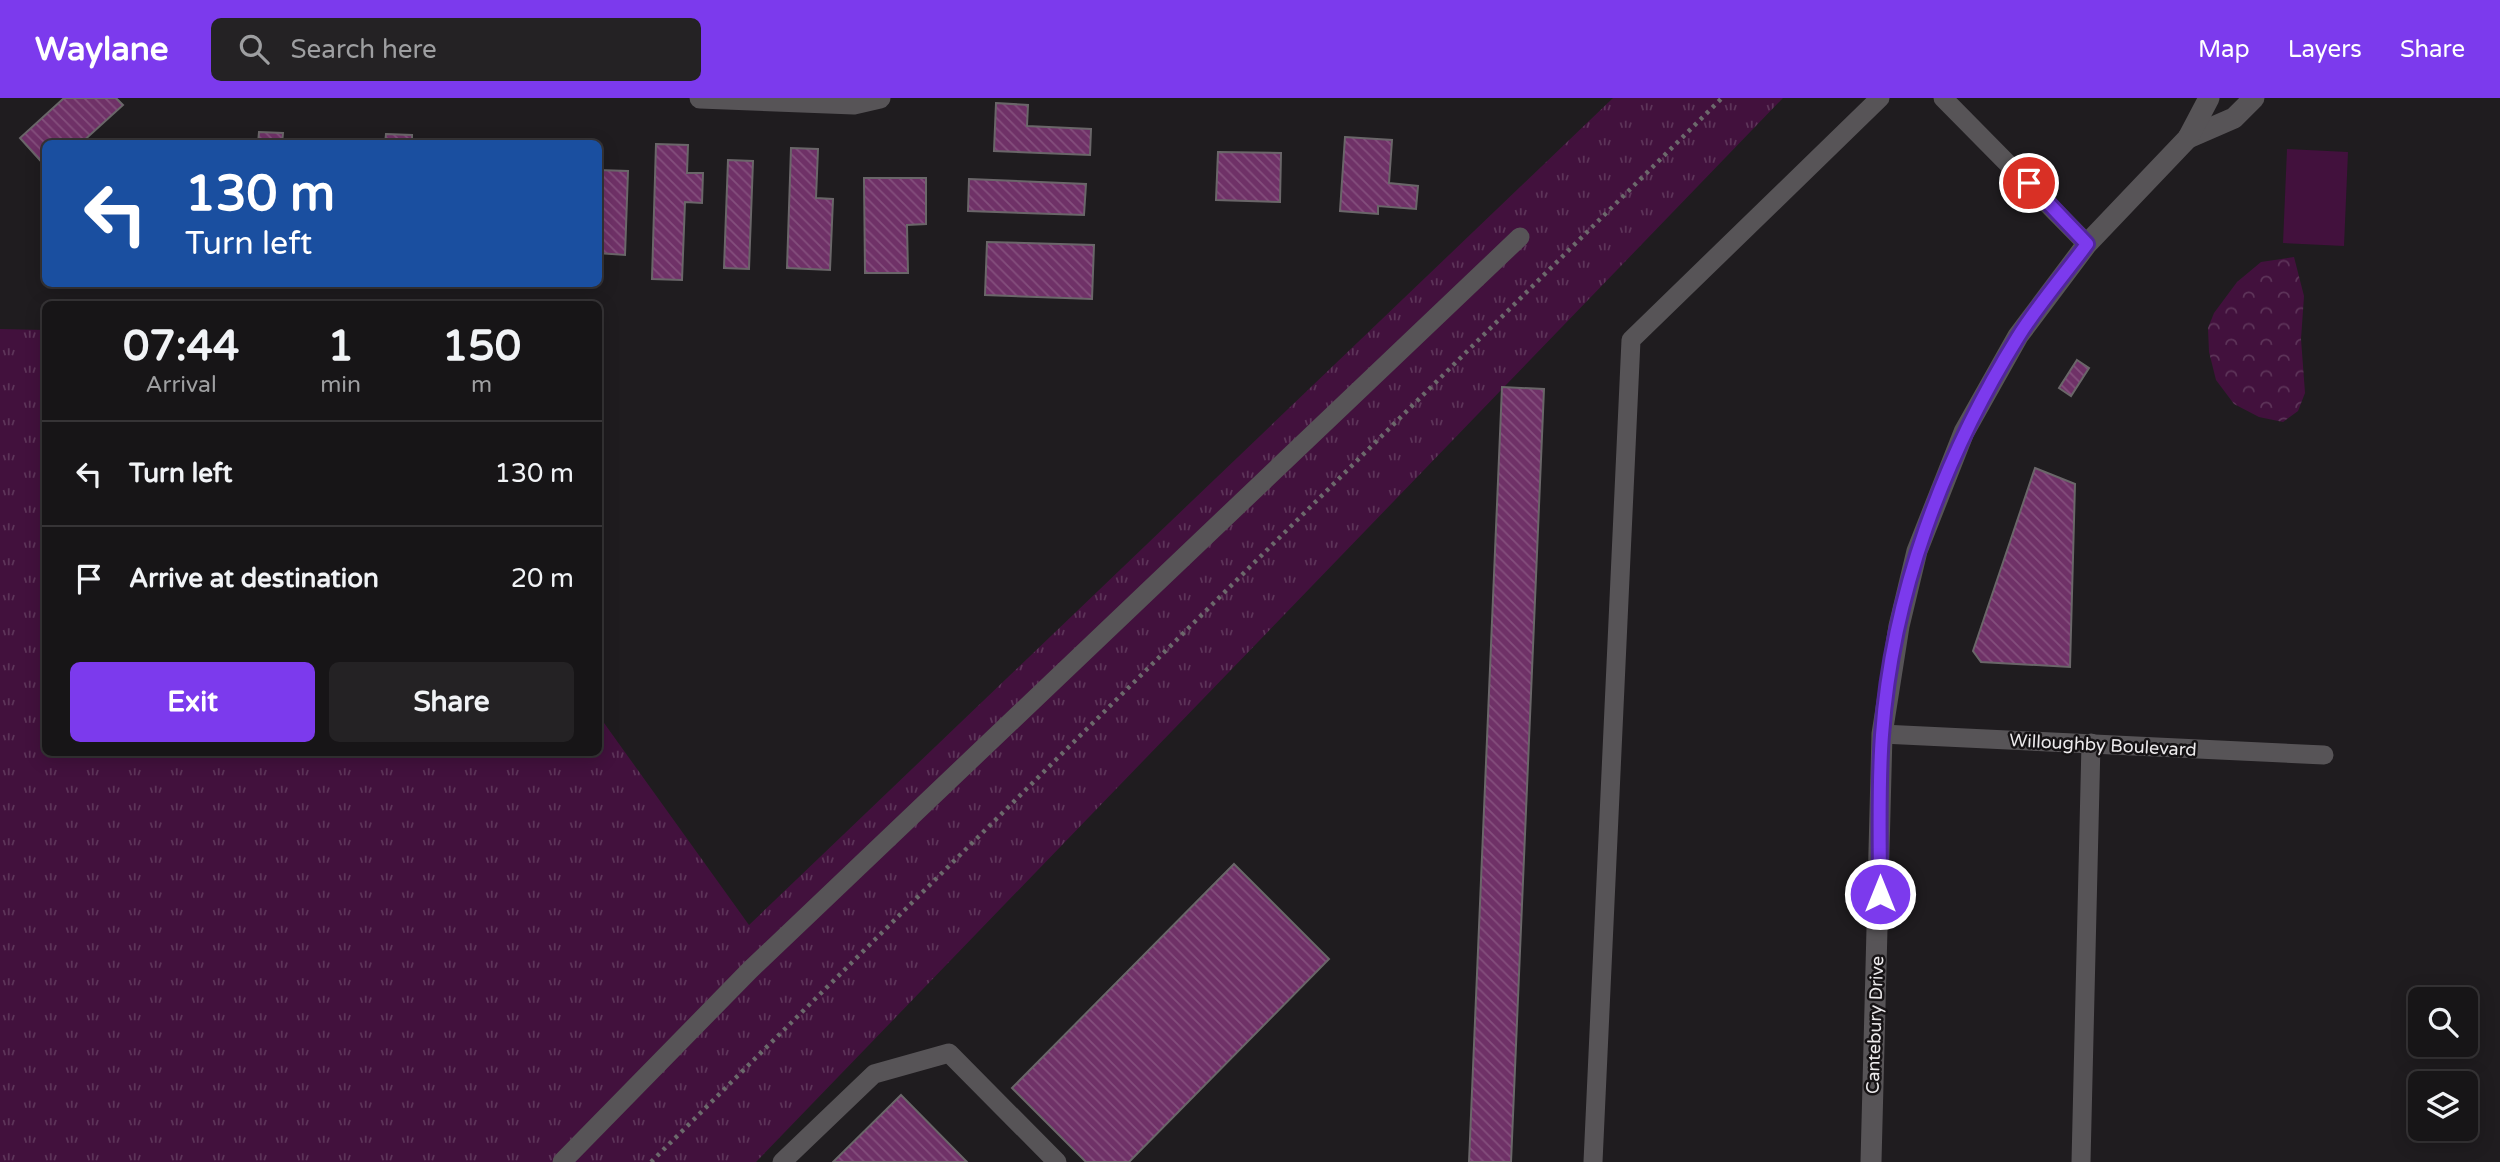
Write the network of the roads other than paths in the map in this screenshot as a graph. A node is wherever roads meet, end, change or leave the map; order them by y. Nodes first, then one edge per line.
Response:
1 (700, 98) edge
2 (880, 98) edge
3 (1880, 98) edge
4 (1943, 98) edge
5 (2209, 98) edge
6 (2254, 98) edge
7 (2188, 138) junction
8 (1520, 237) dead end
9 (2087, 244) junction
10 (1882, 734) junction
11 (2091, 743) junction
12 (2324, 755) dead end
13 (562, 1162) edge
14 (782, 1162) edge
15 (1057, 1162) edge
16 (1593, 1162) edge
17 (1871, 1162) edge
18 (2081, 1162) edge

1 - 2 street
3 - 16 lane
4 - 9 lane
5 - 7 street, Cantebury Drive
6 - 7 street, Cantebury Drive
7 - 9 street, Cantebury Drive
8 - 13 lane
9 - 10 street, Cantebury Drive
10 - 11 lane, Willoughby Boulevard
10 - 17 street, Cantebury Drive
11 - 12 lane, Willoughby Boulevard
11 - 18 lane
14 - 15 lane

